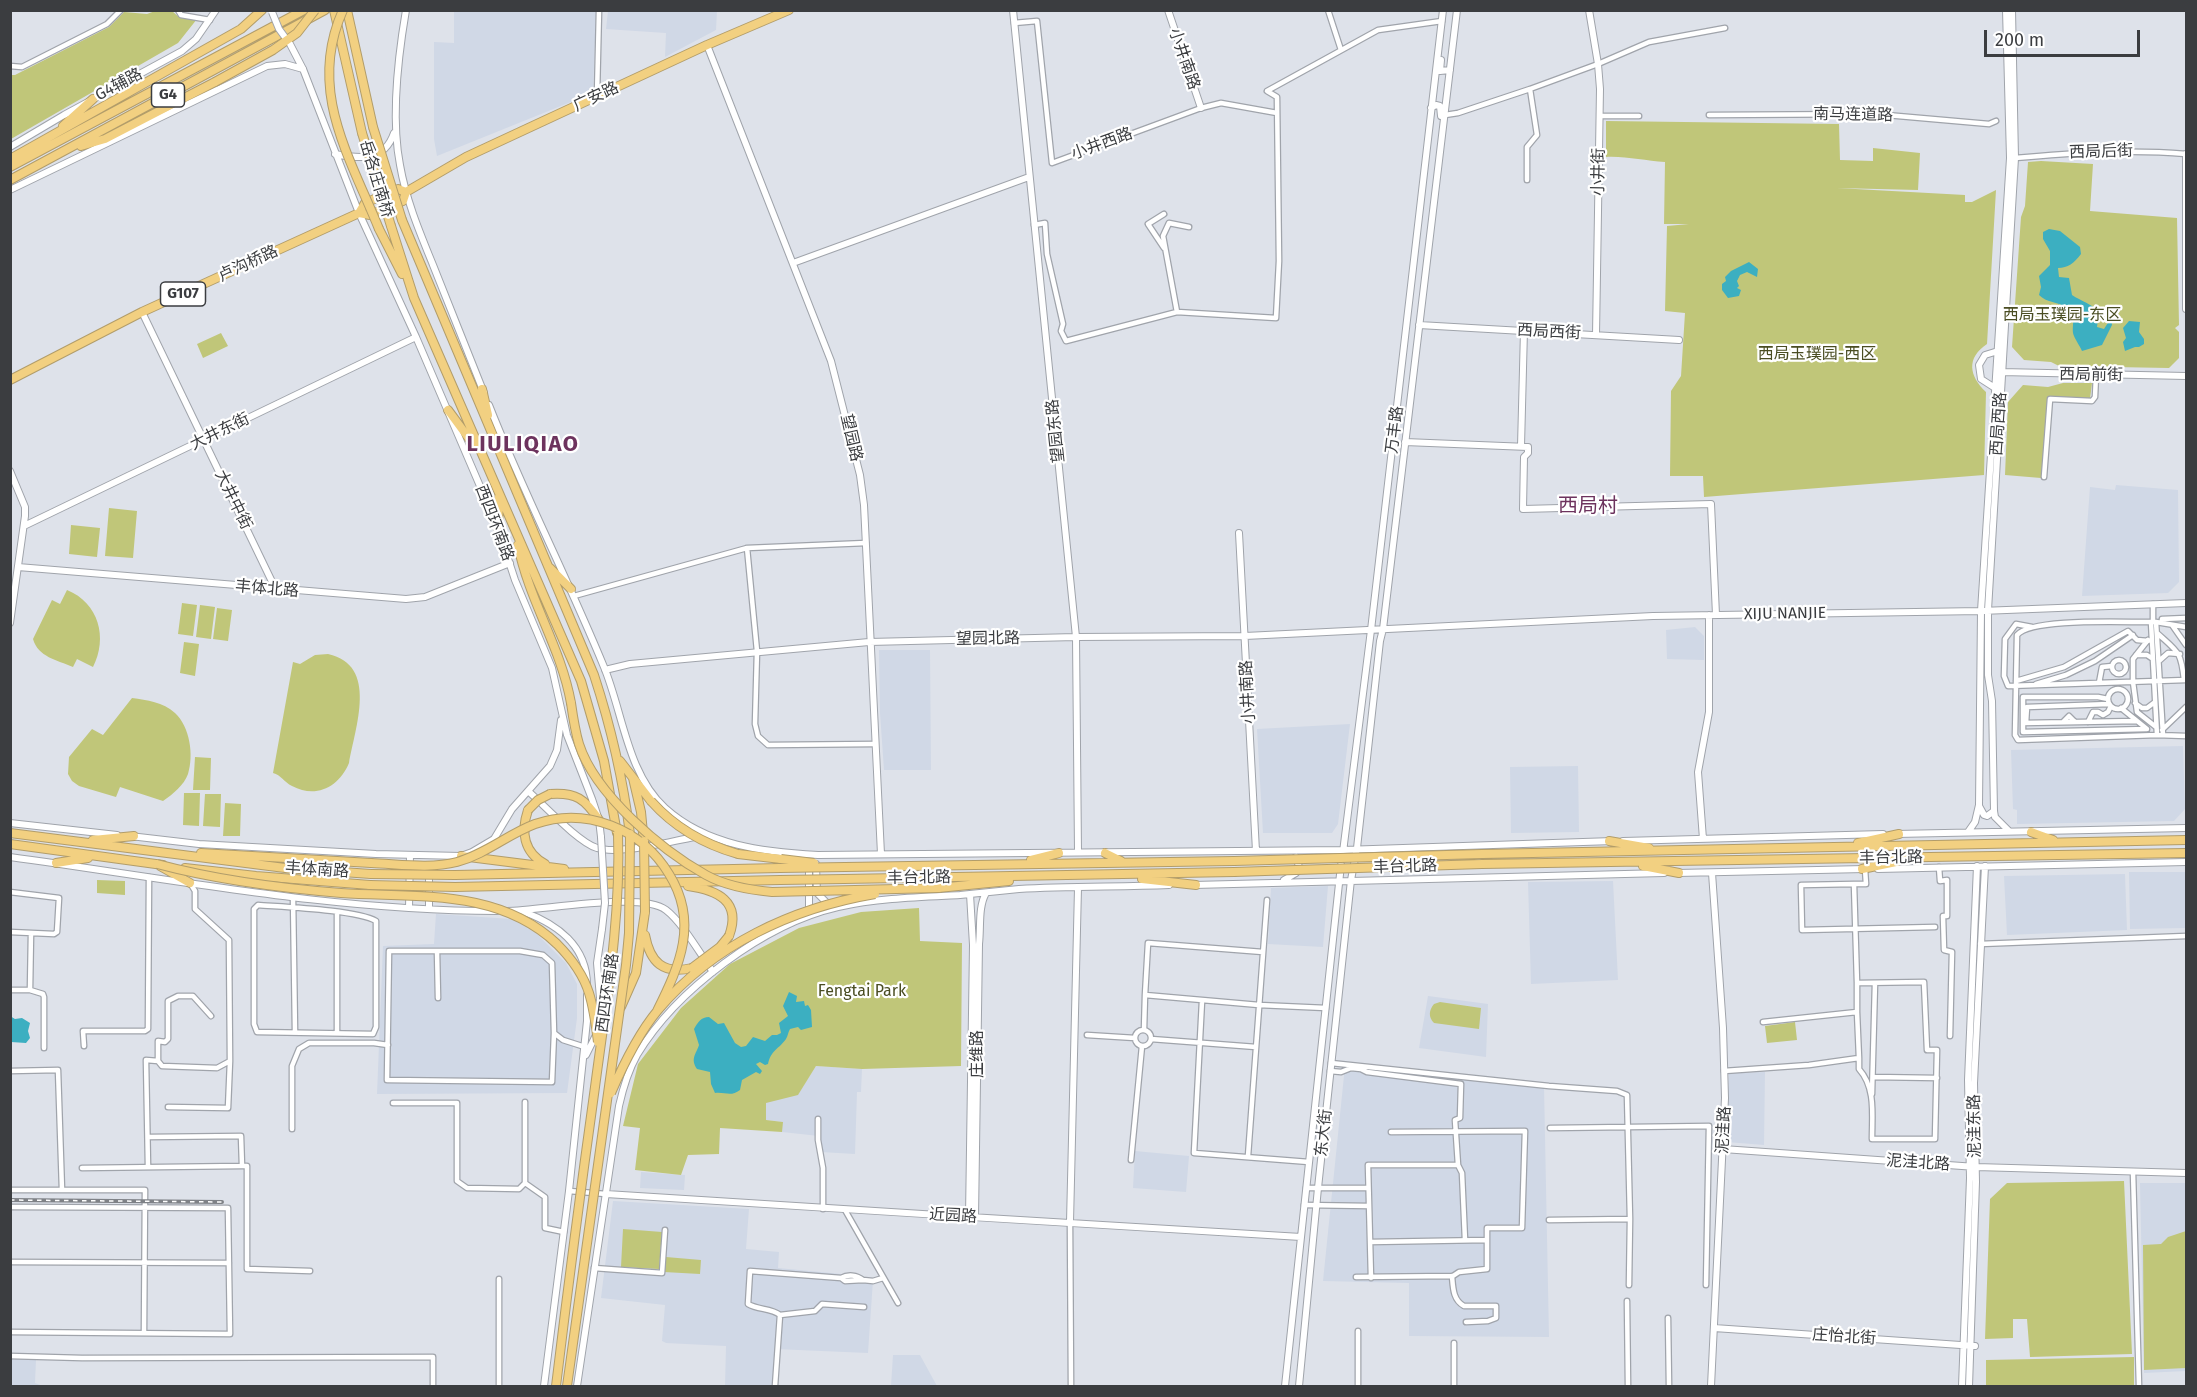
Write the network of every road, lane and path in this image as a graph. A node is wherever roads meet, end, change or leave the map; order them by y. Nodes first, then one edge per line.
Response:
1 (121, 10) edge
2 (178, 10) edge
3 (216, 10) edge
4 (304, 10) edge
5 (315, 10) edge
6 (325, 10) edge
7 (334, 10) edge
8 (345, 10) edge
9 (599, 10) edge
10 (1013, 10) edge
11 (1168, 10) edge
12 (1328, 10) edge
13 (1443, 10) edge
14 (1457, 10) edge
15 (1589, 10) edge
16 (2006, 10) edge
17 (2012, 10) edge
18 (269, 11) edge
19 (406, 11) edge
20 (789, 11) edge
21 (210, 20) junction
22 (1442, 21) junction
23 (1014, 23) junction
24 (1725, 28) dead end
25 (707, 45) junction
26 (1341, 50) junction
27 (1598, 64) junction
28 (10, 66) edge
29 (303, 69) junction
30 (1450, 70) junction
31 (1530, 88) junction
32 (597, 97) junction
33 (93, 99) junction
34 (1200, 108) junction
35 (1431, 108) junction
36 (1277, 113) junction
37 (1445, 115) junction
38 (1709, 115) dead end
39 (1600, 116) junction
40 (1638, 116) dead end
41 (1996, 121) dead end
42 (396, 129) junction
43 (52, 136) junction
44 (10, 147) edge
45 (63, 152) junction
46 (335, 154) junction
47 (2186, 154) edge
48 (2015, 158) junction
49 (10, 159) edge
50 (1440, 161) junction
51 (10, 167) edge
52 (1029, 177) junction
53 (10, 180) edge
54 (1527, 180) dead end
55 (10, 190) edge
56 (406, 192) junction
57 (358, 213) junction
58 (1164, 214) dead end
59 (402, 219) joint
60 (1034, 225) junction
61 (391, 226) joint
62 (1189, 227) dead end
63 (1166, 251) junction
64 (793, 263) junction
65 (414, 298) junction
66 (2187, 309) edge
67 (142, 312) junction
68 (1177, 312) junction
69 (1419, 325) junction
70 (1524, 330) junction
71 (1596, 335) junction
72 (416, 337) junction
73 (1679, 340) dead end
74 (1998, 351) junction
75 (1999, 372) junction
76 (2096, 375) junction
77 (2187, 376) edge
78 (10, 380) edge
79 (1995, 388) junction
80 (482, 389) junction
81 (448, 410) junction
82 (491, 433) junction
83 (204, 439) junction
84 (1405, 442) junction
85 (1521, 446) junction
86 (485, 461) junction
87 (10, 471) edge
88 (2044, 477) dead end
89 (499, 494) junction
90 (24, 526) junction
91 (498, 528) junction
92 (514, 530) junction
93 (1239, 533) dead end
94 (866, 543) junction
95 (747, 548) junction
96 (510, 563) junction
97 (547, 566) junction
98 (18, 567) junction
99 (276, 590) junction
100 (572, 592) junction
101 (2187, 603) edge
102 (2153, 604) junction
103 (1984, 610) junction
104 (1713, 615) junction
105 (2187, 618) edge
106 (2156, 622) junction
107 (10, 623) edge
108 (2172, 625) junction
109 (2187, 627) edge
110 (2036, 628) junction
111 (1383, 629) junction
112 (1371, 630) junction
113 (2155, 634) junction
114 (2133, 635) junction
115 (1245, 636) junction
116 (1076, 637) junction
117 (2148, 641) junction
118 (869, 642) junction
119 (2187, 645) edge
120 (757, 651) junction
121 (2180, 654) junction
122 (2136, 655) junction
123 (2156, 660) junction
124 (2112, 666) dead end
125 (605, 670) junction
126 (2185, 680) edge
127 (2157, 681) junction
128 (2133, 682) junction
129 (2099, 683) junction
130 (2106, 683) junction
131 (2016, 684) junction
132 (2027, 686) junction
133 (2112, 691) junction
134 (2155, 701) junction
135 (2109, 703) junction
136 (2135, 703) junction
137 (2187, 707) edge
138 (2121, 708) junction
139 (562, 716) junction
140 (2137, 721) junction
141 (2088, 722) junction
142 (2025, 723) junction
143 (2156, 727) junction
144 (2057, 731) junction
145 (2161, 733) junction
146 (2187, 736) edge
147 (2057, 739) junction
148 (875, 744) junction
149 (618, 758) junction
150 (633, 778) junction
151 (528, 791) junction
152 (1979, 805) junction
153 (1994, 811) junction
154 (599, 820) junction
155 (10, 823) edge
156 (2187, 828) edge
157 (2009, 831) junction
158 (1968, 832) junction
159 (2031, 832) junction
160 (10, 833) edge
161 (1899, 834) junction
162 (704, 835) junction
163 (134, 836) junction
164 (1703, 838) junction
165 (2187, 840) edge
166 (78, 841) junction
167 (1609, 841) junction
168 (2060, 842) junction
169 (10, 844) edge
170 (1838, 847) junction
171 (1357, 848) junction
172 (132, 849) junction
173 (1291, 850) junction
174 (1343, 850) junction
175 (1256, 851) junction
176 (1078, 852) junction
177 (1105, 852) junction
178 (1667, 852) junction
179 (1059, 853) junction
180 (2187, 853) edge
181 (808, 854) junction
182 (881, 854) junction
183 (410, 855) junction
184 (818, 855) junction
185 (97, 856) junction
186 (429, 856) junction
187 (461, 856) junction
188 (10, 857) edge
189 (1916, 858) junction
190 (1124, 862) junction
191 (2187, 862) edge
192 (1625, 863) junction
193 (56, 864) junction
194 (157, 864) junction
195 (781, 864) junction
196 (1018, 864) junction
197 (1977, 866) junction
198 (1985, 866) junction
199 (550, 867) junction
200 (1939, 867) junction
201 (1864, 869) junction
202 (591, 873) junction
203 (1679, 873) junction
204 (1712, 873) junction
205 (1106, 875) junction
206 (149, 876) junction
207 (1033, 877) junction
208 (1351, 880) junction
209 (1339, 881) junction
210 (664, 882) junction
211 (1278, 882) junction
212 (190, 883) junction
213 (624, 883) joint
214 (1976, 883) junction
215 (1854, 884) junction
216 (1196, 885) junction
217 (938, 888) junction
218 (1078, 888) junction
219 (10, 892) edge
220 (986, 892) junction
221 (970, 894) junction
222 (293, 897) junction
223 (1267, 900) dead end
224 (293, 908) junction
225 (409, 908) junction
226 (836, 908) junction
227 (429, 909) junction
228 (524, 911) junction
229 (337, 913) junction
230 (809, 916) junction
231 (1981, 919) junction
232 (644, 927) junction
233 (1935, 927) dead end
234 (1856, 929) junction
235 (10, 932) edge
236 (31, 933) junction
237 (2187, 936) edge
238 (1980, 944) junction
239 (437, 951) junction
240 (1263, 952) junction
241 (713, 972) junction
242 (1857, 983) junction
243 (1875, 983) junction
244 (10, 990) edge
245 (30, 990) junction
246 (1145, 995) junction
247 (438, 998) dead end
248 (1203, 1001) junction
249 (1259, 1005) junction
250 (621, 1008) joint
251 (1326, 1008) junction
252 (657, 1011) junction
253 (1857, 1012) junction
254 (210, 1016) dead end
255 (1763, 1022) dead end
256 (602, 1024) junction
257 (1144, 1030) junction
258 (295, 1032) junction
259 (337, 1033) junction
260 (554, 1033) junction
261 (1087, 1035) dead end
262 (1950, 1036) dead end
263 (1134, 1038) junction
264 (1151, 1039) junction
265 (1199, 1043) junction
266 (388, 1045) junction
267 (84, 1046) dead end
268 (1142, 1046) junction
269 (585, 1047) junction
270 (1256, 1047) junction
271 (44, 1048) dead end
272 (614, 1052) junction
273 (599, 1054) junction
274 (1859, 1058) junction
275 (583, 1060) junction
276 (158, 1061) junction
277 (230, 1062) junction
278 (1331, 1063) junction
279 (10, 1071) edge
280 (1330, 1071) junction
281 (1724, 1071) junction
282 (1873, 1077) junction
283 (1937, 1078) junction
284 (1872, 1100) junction
285 (525, 1102) dead end
286 (393, 1103) dead end
287 (607, 1105) junction
288 (619, 1106) junction
289 (168, 1107) dead end
290 (818, 1119) dead end
291 (1628, 1127) junction
292 (1550, 1128) dead end
293 (292, 1129) dead end
294 (1391, 1132) dead end
295 (1456, 1132) junction
296 (147, 1137) junction
297 (1723, 1149) junction
298 (1248, 1156) junction
299 (1131, 1160) dead end
300 (1309, 1162) junction
301 (1458, 1165) junction
302 (242, 1166) junction
303 (148, 1167) junction
304 (1973, 1167) junction
305 (82, 1168) dead end
306 (2133, 1172) junction
307 (2187, 1173) edge
308 (525, 1183) junction
309 (1306, 1188) junction
310 (1318, 1188) junction
311 (1368, 1188) junction
312 (10, 1190) edge
313 (62, 1190) junction
314 (569, 1191) junction
315 (580, 1192) junction
316 (594, 1193) junction
317 (606, 1194) junction
318 (1304, 1205) junction
319 (1316, 1205) junction
320 (1369, 1206) junction
321 (10, 1207) edge
322 (145, 1207) junction
323 (823, 1209) junction
324 (845, 1210) junction
325 (972, 1217) junction
326 (1630, 1219) junction
327 (1549, 1220) dead end
328 (1070, 1222) junction
329 (665, 1230) dead end
330 (564, 1232) junction
331 (1301, 1237) junction
332 (1465, 1240) junction
333 (1487, 1240) junction
334 (1370, 1242) junction
335 (10, 1262) edge
336 (144, 1262) junction
337 (229, 1263) junction
338 (594, 1268) junction
339 (310, 1271) dead end
340 (1452, 1276) junction
341 (1356, 1277) dead end
342 (884, 1278) junction
343 (1371, 1278) junction
344 (499, 1279) dead end
345 (1629, 1285) dead end
346 (1706, 1285) dead end
347 (1627, 1301) dead end
348 (898, 1303) dead end
349 (864, 1307) dead end
350 (780, 1315) junction
351 (1668, 1318) dead end
352 (1466, 1322) dead end
353 (1714, 1328) junction
354 (1358, 1331) dead end
355 (10, 1332) edge
356 (144, 1333) junction
357 (1454, 1343) dead end
358 (1969, 1346) junction
359 (10, 1356) edge
360 (433, 1386) edge
361 (499, 1386) edge
362 (544, 1386) edge
363 (555, 1386) edge
364 (568, 1386) edge
365 (577, 1386) edge
366 (775, 1386) edge
367 (1071, 1386) edge
368 (1285, 1386) edge
369 (1299, 1386) edge
370 (1358, 1386) edge
371 (1454, 1386) edge
372 (1629, 1386) edge
373 (1669, 1386) edge
374 (1711, 1386) edge
375 (1962, 1386) edge
376 (1969, 1386) edge
377 (2139, 1386) edge

1 - 28 street
2 - 21 street
3 - 21 street, G4辅路
4 - 51 highway, G4
5 - 45 highway, bridge
6 - 45 highway, G4
7 - 61 highway, 岳各庄南桥, bridge
8 - 59 highway, 岳各庄南桥, bridge
8 - 65 highway, bridge
9 - 32 street
10 - 23 street, 望园东路
11 - 34 street, 小井南路
12 - 26 street
13 - 22 street, 万丰路
14 - 30 street, 万丰路
15 - 27 street, 小井街
16 - 74 street, 西局西路
17 - 48 street, 西局西路
18 - 29 street, 西四环南路, bridge
18 - 43 highway
19 - 42 street
20 - 25 highway, 广安路 / G107
21 - 33 street, G4辅路
22 - 26 street
22 - 30 street
22 - 35 street, 万丰路
23 - 34 street, 小井西路
23 - 52 street, 望园东路
24 - 27 street
25 - 32 highway, 广安路 / G107
25 - 64 street, 望园路
26 - 36 street
27 - 31 street
27 - 39 street, 小井街
29 - 46 street, 西四环南路
29 - 55 street
30 - 37 street, 万丰路
31 - 37 street
31 - 54 street
32 - 56 highway, 广安路 / G107
33 - 43 highway
33 - 44 street, G4辅路
34 - 36 street, 小井西路
35 - 50 street
35 - 112 street, 万丰路
36 - 68 street
37 - 50 street, 万丰路
38 - 41 street, 南马连道路
39 - 40 street
39 - 71 street, 小井街
42 - 46 street
42 - 56 street
43 - 49 highway
45 - 53 highway, G4
46 - 57 street, 西四环南路
47 - 48 street, 西局后街
47 - 66 street
48 - 75 street, 西局西路
50 - 69 street, 万丰路
52 - 60 street, 望园东路
52 - 64 street
56 - 57 highway, G107
56 - 57 highway, G107
56 - 80 street
57 - 67 highway, 卢沟桥路 / G107
57 - 72 street, 西四环南路
58 - 63 street
59 - 82 highway, 西四环南路
60 - 68 street
60 - 116 street, 望园东路
61 - 65 highway, 西四环南路
62 - 63 street
63 - 68 street
64 - 94 street, 望园路
65 - 86 highway, 西四环南路
67 - 78 highway, 卢沟桥路 / G107
67 - 83 street, 大井中街
69 - 70 street, 西局西街
69 - 84 street, 万丰路
70 - 71 street, 西局西街
70 - 85 street
71 - 73 street, 西局西街
72 - 81 street, 西四环南路
72 - 83 street, 大井东街
74 - 75 street, 西局西路
74 - 79 street
75 - 76 street, 西局前街
75 - 79 street, 西局西路
75 - 103 street, 西局西路
76 - 77 street, 西局前街
76 - 88 street
79 - 103 street, 西局西路
80 - 82 highway
80 - 100 street
81 - 86 highway
81 - 91 street, 西四环南路
82 - 97 highway, 西四环南路
83 - 90 street, 大井东街
83 - 99 street, 大井中街
84 - 85 street
84 - 111 street, 万丰路
85 - 104 street
86 - 89 highway, 西四环南路
87 - 90 street
89 - 91 highway
89 - 92 highway, 西四环南路
90 - 98 street
91 - 96 street, 西四环南路
92 - 217 highway, bridge
92 - 273 highway, 西四环南路, bridge
93 - 115 street, 小井南路
94 - 95 street
94 - 118 street, 望园路
95 - 100 street
95 - 120 street
96 - 99 street, 丰体北路
96 - 139 street, 西四环南路
97 - 100 highway
97 - 149 highway, 西四环南路
98 - 99 street, 丰体北路
98 - 107 street
100 - 125 street
101 - 102 street, XIJU NANJIE
102 - 103 street, XIJU NANJIE
102 - 106 street
103 - 104 street, XIJU NANJIE
103 - 152 street, 西局西路
103 - 153 street, 西局西路
104 - 111 street, XIJU NANJIE
104 - 164 street
105 - 106 street
106 - 108 street
106 - 110 street
106 - 113 street
108 - 109 street
108 - 119 street
110 - 131 street
110 - 131 street
111 - 112 street, XIJU NANJIE
111 - 171 street, 万丰路
112 - 115 street, 望园北路
112 - 174 street, 万丰路
113 - 117 street
113 - 121 street
113 - 123 street
114 - 117 street
114 - 131 street
114 - 132 street
115 - 116 street, 望园北路
115 - 175 street, 小井南路
116 - 118 street, 望园北路
116 - 176 street, 望园东路
117 - 122 street
118 - 120 street, 望园北路
118 - 148 street, 望园路
120 - 125 street, 望园北路
120 - 148 street
121 - 123 street
121 - 126 street
122 - 123 street
122 - 128 street
123 - 127 street
124 - 129 street
125 - 162 street
126 - 127 street
127 - 128 street
127 - 134 street
127 - 145 street
128 - 130 street
128 - 136 street
129 - 130 street
129 - 132 street
130 - 133 street
131 - 132 street
131 - 147 street
133 - 135 street
133 - 138 street
134 - 136 street
134 - 143 street
135 - 138 street
135 - 141 street
135 - 142 street
135 - 142 street
136 - 143 street
137 - 145 street
138 - 140 street
139 - 151 street
139 - 154 street, 西四环南路
140 - 141 street
140 - 144 street
141 - 142 street
142 - 144 street
143 - 145 street
144 - 147 street
145 - 146 street
145 - 147 street
148 - 182 street, 望园路
149 - 150 highway
149 - 287 highway, 西四环南路, bridge
150 - 195 highway, bridge
150 - 232 highway, bridge
151 - 162 street
151 - 187 street
152 - 153 street
152 - 158 street, 西局西路
153 - 157 street
154 - 199 highway, bridge
154 - 256 street, 西四环南路, bridge
155 - 163 street, 丰体南路
156 - 159 street, 丰台北路
157 - 158 street, 丰台北路
157 - 159 street, 丰台北路
158 - 161 street, 丰台北路
159 - 168 highway
160 - 166 highway, 丰体南路
161 - 164 street, 丰台北路
161 - 170 highway
162 - 181 street, 丰台北路
163 - 166 highway
163 - 183 street, 丰体南路
164 - 167 street, 丰台北路
165 - 168 highway, 丰台北路
166 - 172 highway, 丰体南路
167 - 171 street, 丰台北路
167 - 178 highway
168 - 170 highway, 丰台北路
169 - 185 highway, 丰体南路
170 - 178 highway, 丰台北路
171 - 174 street, 丰台北路
171 - 208 street, 万丰路
172 - 202 highway, 丰体南路, bridge
172 - 252 highway, bridge
173 - 174 street, 丰台北路
173 - 175 street, 丰台北路
173 - 211 street
174 - 209 street, 万丰路
175 - 177 street, 丰台北路
176 - 177 street, 丰台北路
176 - 179 street, 丰台北路
177 - 190 highway
178 - 190 highway, 丰台北路, bridge
179 - 182 street, 丰台北路
179 - 196 highway
180 - 189 highway, 丰台北路
181 - 184 street, 丰台北路
181 - 230 street
182 - 184 street, 丰台北路
183 - 186 street, 丰体南路
183 - 225 street
184 - 226 street
185 - 193 highway
185 - 194 highway, 丰体南路
186 - 187 street, 丰体南路
186 - 227 street
187 - 199 highway
188 - 193 street, 丰体南路
189 - 192 highway, 丰台北路
189 - 201 highway
190 - 196 highway, 丰台北路
191 - 198 street, 丰台北路
192 - 203 highway
192 - 205 highway, 丰台北路, bridge
193 - 206 street, 丰体南路
194 - 212 highway
194 - 213 highway, 丰体南路, bridge
194 - 273 highway, bridge
195 - 196 highway, 丰台北路, bridge
195 - 202 highway, 丰体南路
197 - 198 street, 丰台北路
197 - 200 street, 丰台北路
197 - 214 street, 泥洼东路
198 - 231 street, 泥洼东路
199 - 202 highway
200 - 201 street, 丰台北路
200 - 262 street
201 - 204 street, 丰台北路
201 - 215 street
203 - 204 street, 丰台北路
203 - 208 street, 丰台北路
204 - 281 street, 泥洼路
205 - 207 highway, 丰台北路
205 - 216 highway
206 - 212 street, 丰体南路
206 - 267 street
207 - 210 highway, 丰台北路, bridge
207 - 217 highway
208 - 209 street, 丰台北路
208 - 278 street, 东大街
209 - 211 street, 丰台北路
209 - 251 street, 东大街
210 - 213 highway, 丰台北路
210 - 232 highway, bridge
211 - 216 street, 丰台北路
212 - 222 street, 丰体南路
212 - 277 street
214 - 231 street
214 - 304 street, 泥洼东路
215 - 234 street
215 - 234 street
216 - 218 street, 丰台北路
217 - 252 highway, bridge
218 - 220 street, 丰台北路
218 - 328 street
219 - 236 street
220 - 221 street, 丰台北路
220 - 325 street, 庄维路
221 - 226 street, 丰台北路
221 - 325 street, 庄维路
222 - 224 street
222 - 225 street, 丰体南路
223 - 240 street
224 - 229 street
224 - 258 street
224 - 258 street
225 - 227 street, 丰体南路
226 - 230 street, 丰台北路
227 - 228 street, 丰体南路
228 - 241 street, 丰体南路
228 - 269 street
229 - 259 street
229 - 259 street
230 - 241 street, 丰台北路
231 - 238 street, 泥洼东路
232 - 250 highway
233 - 234 street
234 - 242 street
235 - 236 street
236 - 245 street
237 - 238 street
238 - 304 street, 泥洼东路
239 - 247 street
239 - 260 street
239 - 266 street
240 - 246 street
240 - 249 street
241 - 288 street
242 - 243 street
242 - 253 street
243 - 282 street
243 - 283 street
244 - 245 street
245 - 271 street
246 - 248 street
246 - 257 street
248 - 249 street
248 - 265 street
249 - 251 street
249 - 270 street
250 - 272 street, 西四环南路
251 - 300 street, 东大街
252 - 287 highway, bridge
253 - 255 street
253 - 274 street
254 - 276 street
256 - 275 street, 西四环南路
256 - 315 street, 西四环南路
257 - 263 street
257 - 264 street
258 - 259 street
260 - 266 street
260 - 269 street
261 - 263 street
263 - 268 street
264 - 265 street
264 - 268 street
265 - 270 street
265 - 298 street
266 - 293 street
268 - 299 street
269 - 275 street
270 - 298 street
272 - 287 street, 西四环南路
272 - 288 street
273 - 363 highway, 西四环南路, bridge
274 - 281 street
274 - 284 street
275 - 314 street, 西四环南路
276 - 277 street
276 - 296 street
277 - 289 street
278 - 280 street, 东大街
278 - 291 street
279 - 313 street
280 - 295 street
280 - 310 street, 东大街
281 - 297 street, 泥洼路
282 - 283 street
282 - 284 street
283 - 284 street
285 - 308 street
286 - 308 street
287 - 316 street, 西四环南路
287 - 364 highway, 西四环南路, bridge
288 - 317 street
290 - 323 street
291 - 292 street
291 - 326 street
291 - 346 street
294 - 295 street
295 - 301 street
295 - 333 street
296 - 302 street
296 - 303 street
297 - 304 street, 泥洼北路
297 - 353 street, 泥洼路
298 - 300 street
300 - 309 street, 东大街
301 - 311 street
301 - 332 street
302 - 303 street
302 - 339 street
303 - 305 street
304 - 306 street, 泥洼北路
304 - 358 street, 泥洼东路
306 - 307 street, 泥洼北路
306 - 377 street
308 - 330 street
309 - 310 street
309 - 318 street, 东大街
310 - 311 street
310 - 319 street, 东大街
311 - 320 street
312 - 313 street
313 - 322 street
314 - 315 street
314 - 330 street, 西四环南路
315 - 316 street
315 - 363 street, 西四环南路
316 - 317 street
316 - 364 street, 西四环南路
317 - 323 street, 近园路
317 - 338 street
318 - 319 street
318 - 331 street, 东大街
319 - 320 street
319 - 369 street, 东大街
320 - 334 street
321 - 322 street
322 - 336 street
322 - 337 street
323 - 324 street, 近园路
324 - 325 street, 近园路
324 - 342 street
325 - 328 street, 近园路
326 - 327 street
326 - 345 street
328 - 331 street, 近园路
328 - 367 street
329 - 338 street
330 - 362 street, 西四环南路
331 - 368 street, 东大街
332 - 333 street
332 - 334 street
333 - 340 street
334 - 343 street
335 - 336 street
336 - 337 street
336 - 356 street
337 - 356 street
338 - 365 street
340 - 343 street
340 - 352 street
341 - 343 street
342 - 348 street
342 - 350 street
344 - 361 street
347 - 372 street
349 - 350 street
350 - 366 street
351 - 373 street
353 - 358 street, 庄怡北街
353 - 374 street, 泥洼路
354 - 370 street
355 - 356 street
357 - 371 street
358 - 375 street, 泥洼东路
358 - 376 street, 泥洼东路
359 - 360 street

